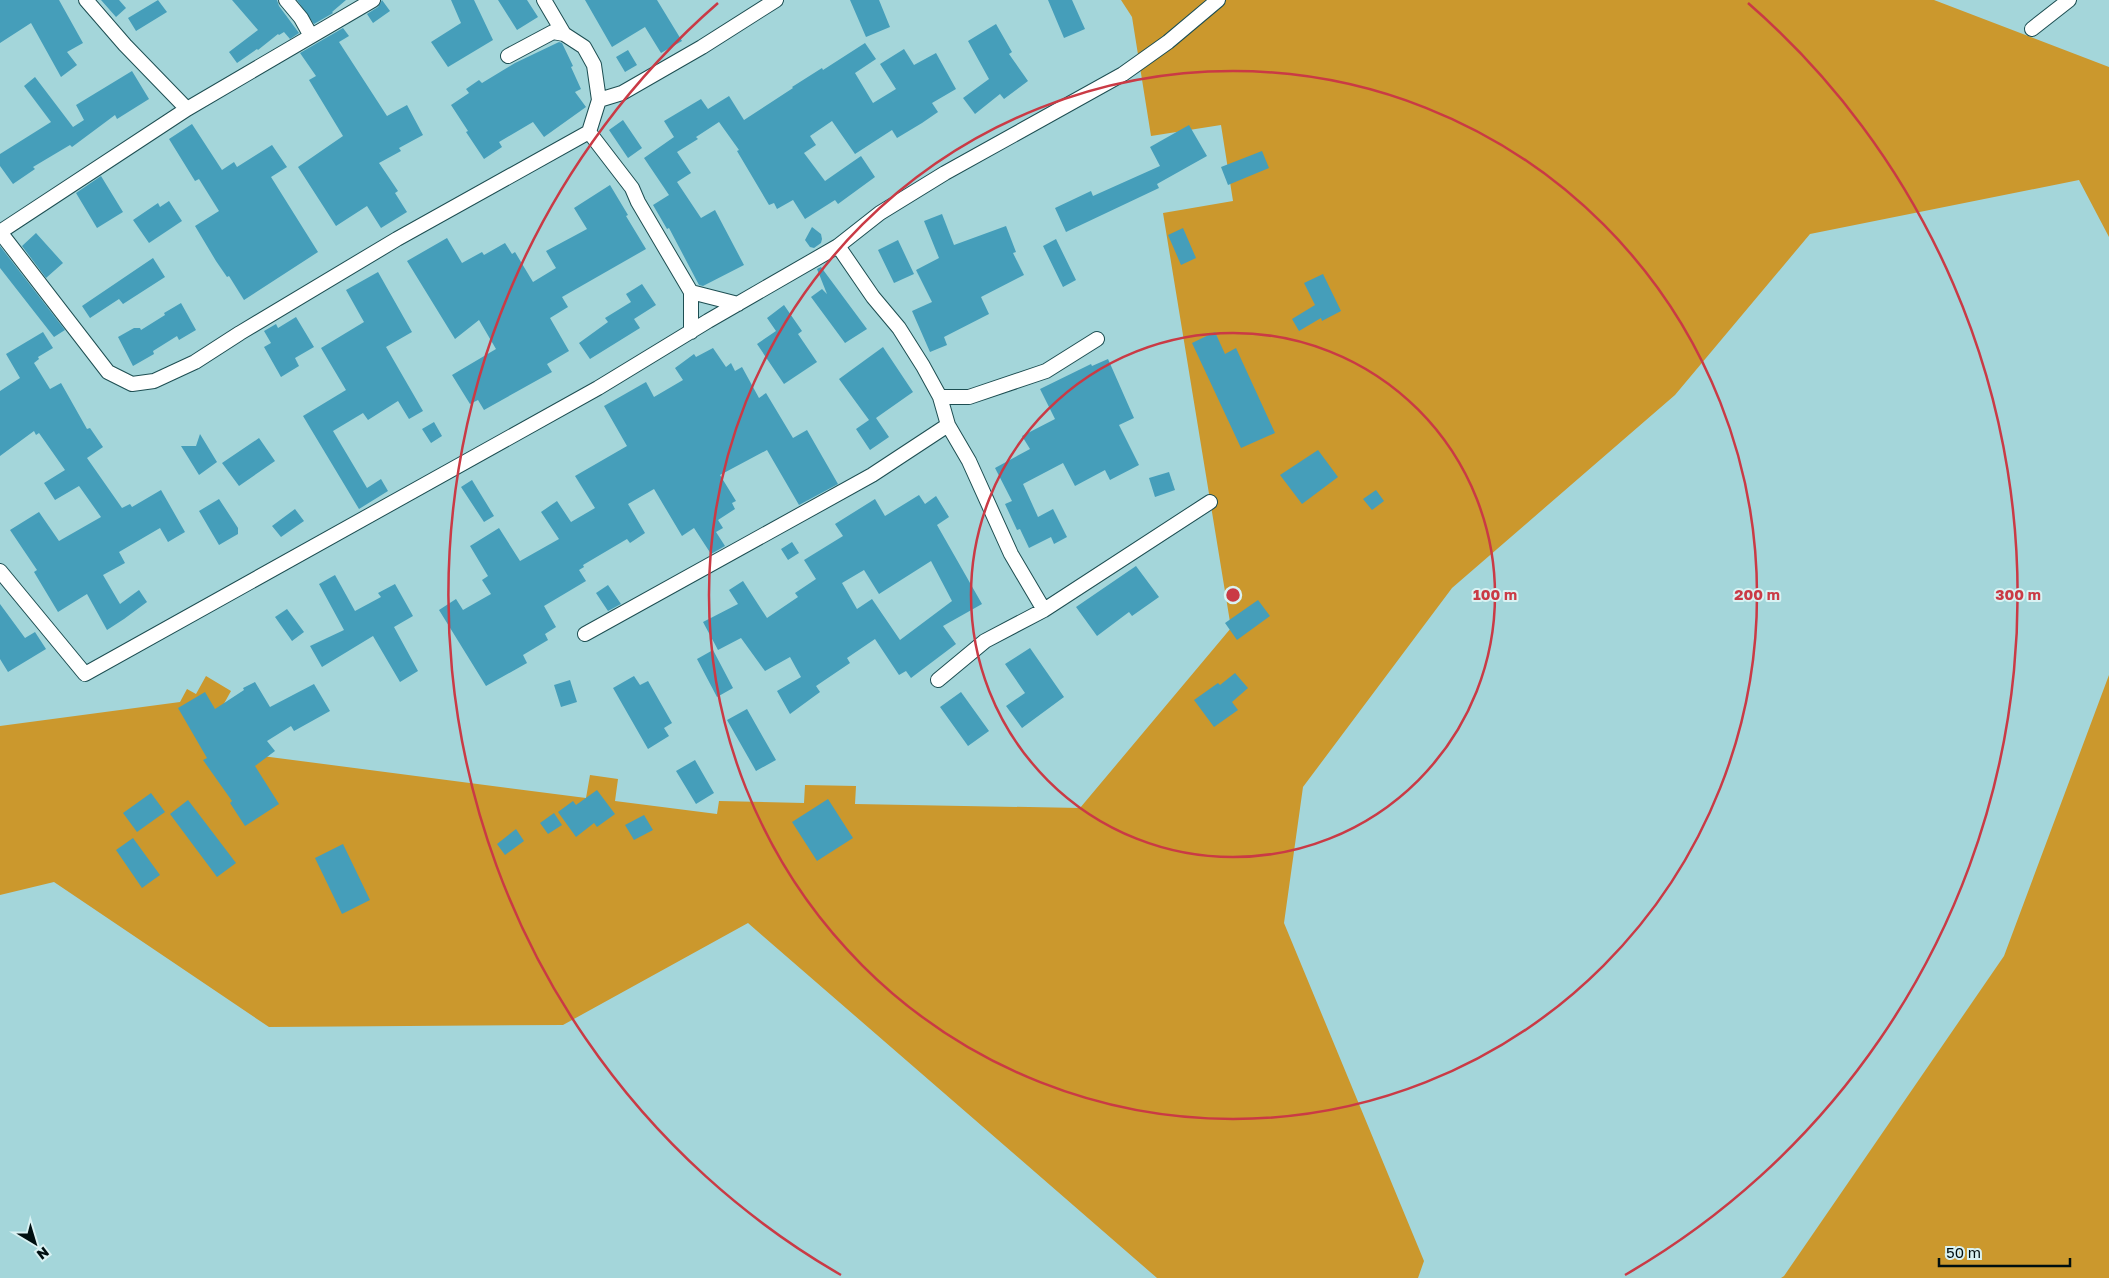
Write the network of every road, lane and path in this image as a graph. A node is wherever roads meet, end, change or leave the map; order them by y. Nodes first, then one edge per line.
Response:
1 (86, 0) edge
2 (286, 0) edge
3 (373, 0) edge
4 (544, 0) edge
5 (776, 0) edge
6 (1218, 0) edge
7 (2069, 0) edge
8 (2032, 29) dead end
9 (564, 34) junction
10 (311, 36) junction
11 (508, 56) dead end
12 (599, 100) junction
13 (188, 109) junction
14 (589, 132) junction
15 (0, 232) edge
16 (838, 246) junction
17 (691, 292) junction
18 (738, 304) junction
19 (690, 332) junction
20 (1097, 339) dead end
21 (940, 397) junction
22 (948, 425) junction
23 (1210, 502) dead end
24 (0, 571) edge
25 (1044, 610) junction
26 (585, 634) dead end
27 (938, 680) dead end

1 - 13 street
2 - 10 street
3 - 10 street
4 - 9 street
5 - 12 street
6 - 16 street
7 - 8 street
9 - 11 street
9 - 12 street
10 - 13 street
12 - 14 street
13 - 15 street
14 - 15 street
14 - 17 street
16 - 18 street
16 - 21 street
17 - 18 street
17 - 19 street
18 - 19 street
19 - 24 street
20 - 21 street
21 - 22 street
22 - 25 street
22 - 26 street
23 - 25 street
25 - 27 street

